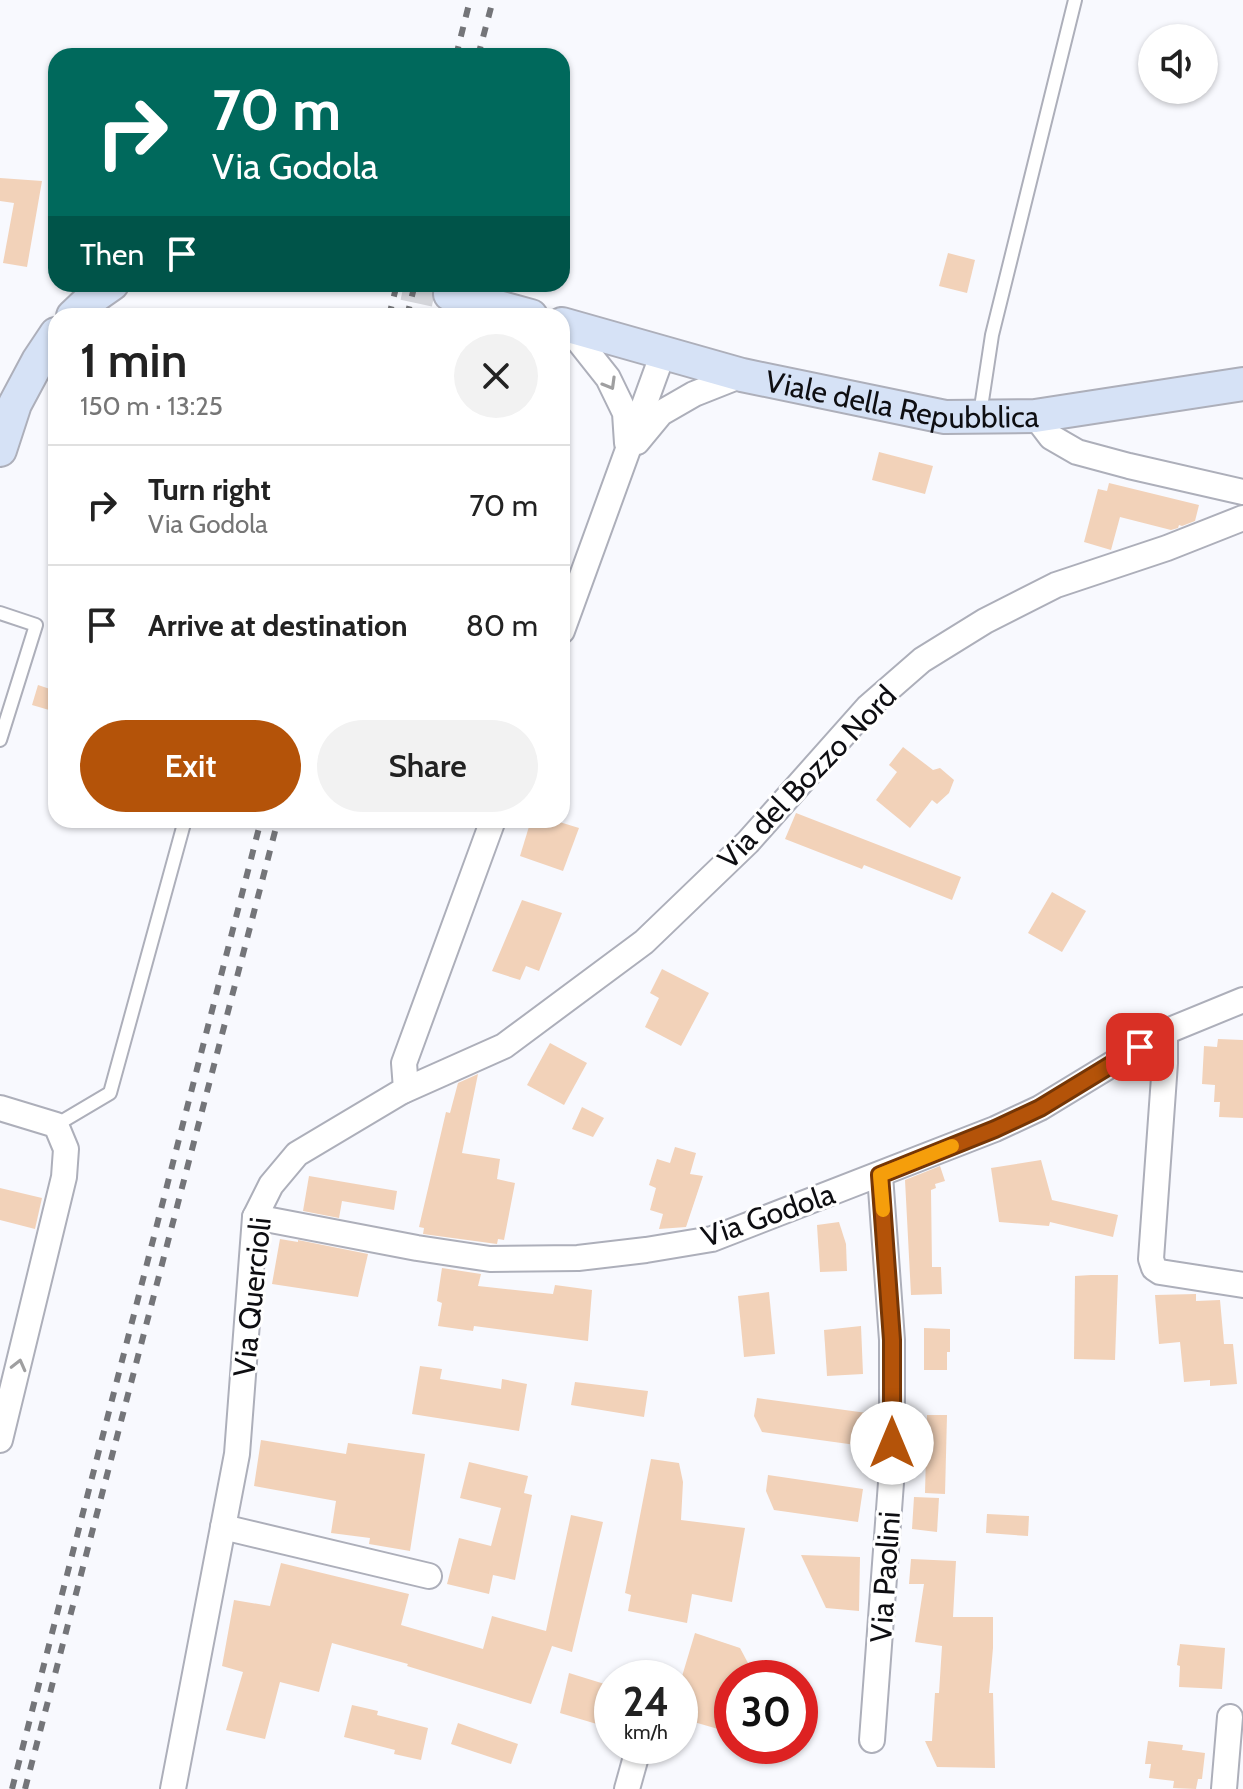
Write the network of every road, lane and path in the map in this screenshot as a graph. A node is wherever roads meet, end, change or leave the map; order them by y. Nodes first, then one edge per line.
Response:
1 (1075, 0) edge
2 (101, 292) edge
3 (450, 294) tunnel mouth
4 (81, 308) edge
5 (502, 308) edge
6 (570, 327) edge
7 (570, 332) edge
8 (48, 346) edge
9 (663, 353) junction
10 (742, 375) junction
11 (1243, 384) edge
12 (7, 411) edge
13 (1035, 416) junction
14 (980, 417) junction
15 (0, 450) edge
16 (627, 453) junction
17 (1243, 492) edge
18 (1243, 518) edge
19 (570, 609) edge
20 (0, 613) edge
21 (0, 740) edge
22 (183, 828) edge
23 (490, 828) edge
24 (1243, 1000) edge
25 (1165, 1032) junction
26 (403, 1091) junction
27 (0, 1108) edge
28 (56, 1125) junction
29 (880, 1175) junction
30 (255, 1217) junction
31 (1243, 1285) edge
32 (0, 1440) edge
33 (223, 1527) junction
34 (429, 1576) dead end
35 (1230, 1717) dead end
36 (872, 1740) dead end
37 (634, 1764) edge
38 (173, 1789) edge
39 (627, 1789) edge
40 (1224, 1789) edge

1 - 14 lane
2 - 4 main road
3 - 5 main road
6 - 9 main road, Viale della Repubblica
7 -> 16 street
8 - 12 main road
9 - 10 main road, Viale della Repubblica
9 - 16 street
10 - 14 main road, Viale della Repubblica
10 - 16 street
11 - 13 main road, Viale della Repubblica
12 - 15 main road
13 - 14 main road, Viale della Repubblica
13 - 17 street
16 - 19 street
18 - 26 street, Via del Bozzo Nord
20 - 21 lane
22 - 28 lane
23 - 26 street
24 - 25 street, Via Godola
25 - 29 street, Via Godola
25 - 31 street
26 - 30 street, Via Quercioli
27 - 28 street
32 -> 28 street
29 - 30 street, Via Godola
29 - 36 street, Via Paolini
30 - 33 street, Via Quercioli
33 - 34 street
33 - 38 street, Via Quercioli
35 - 40 street
37 - 39 street

